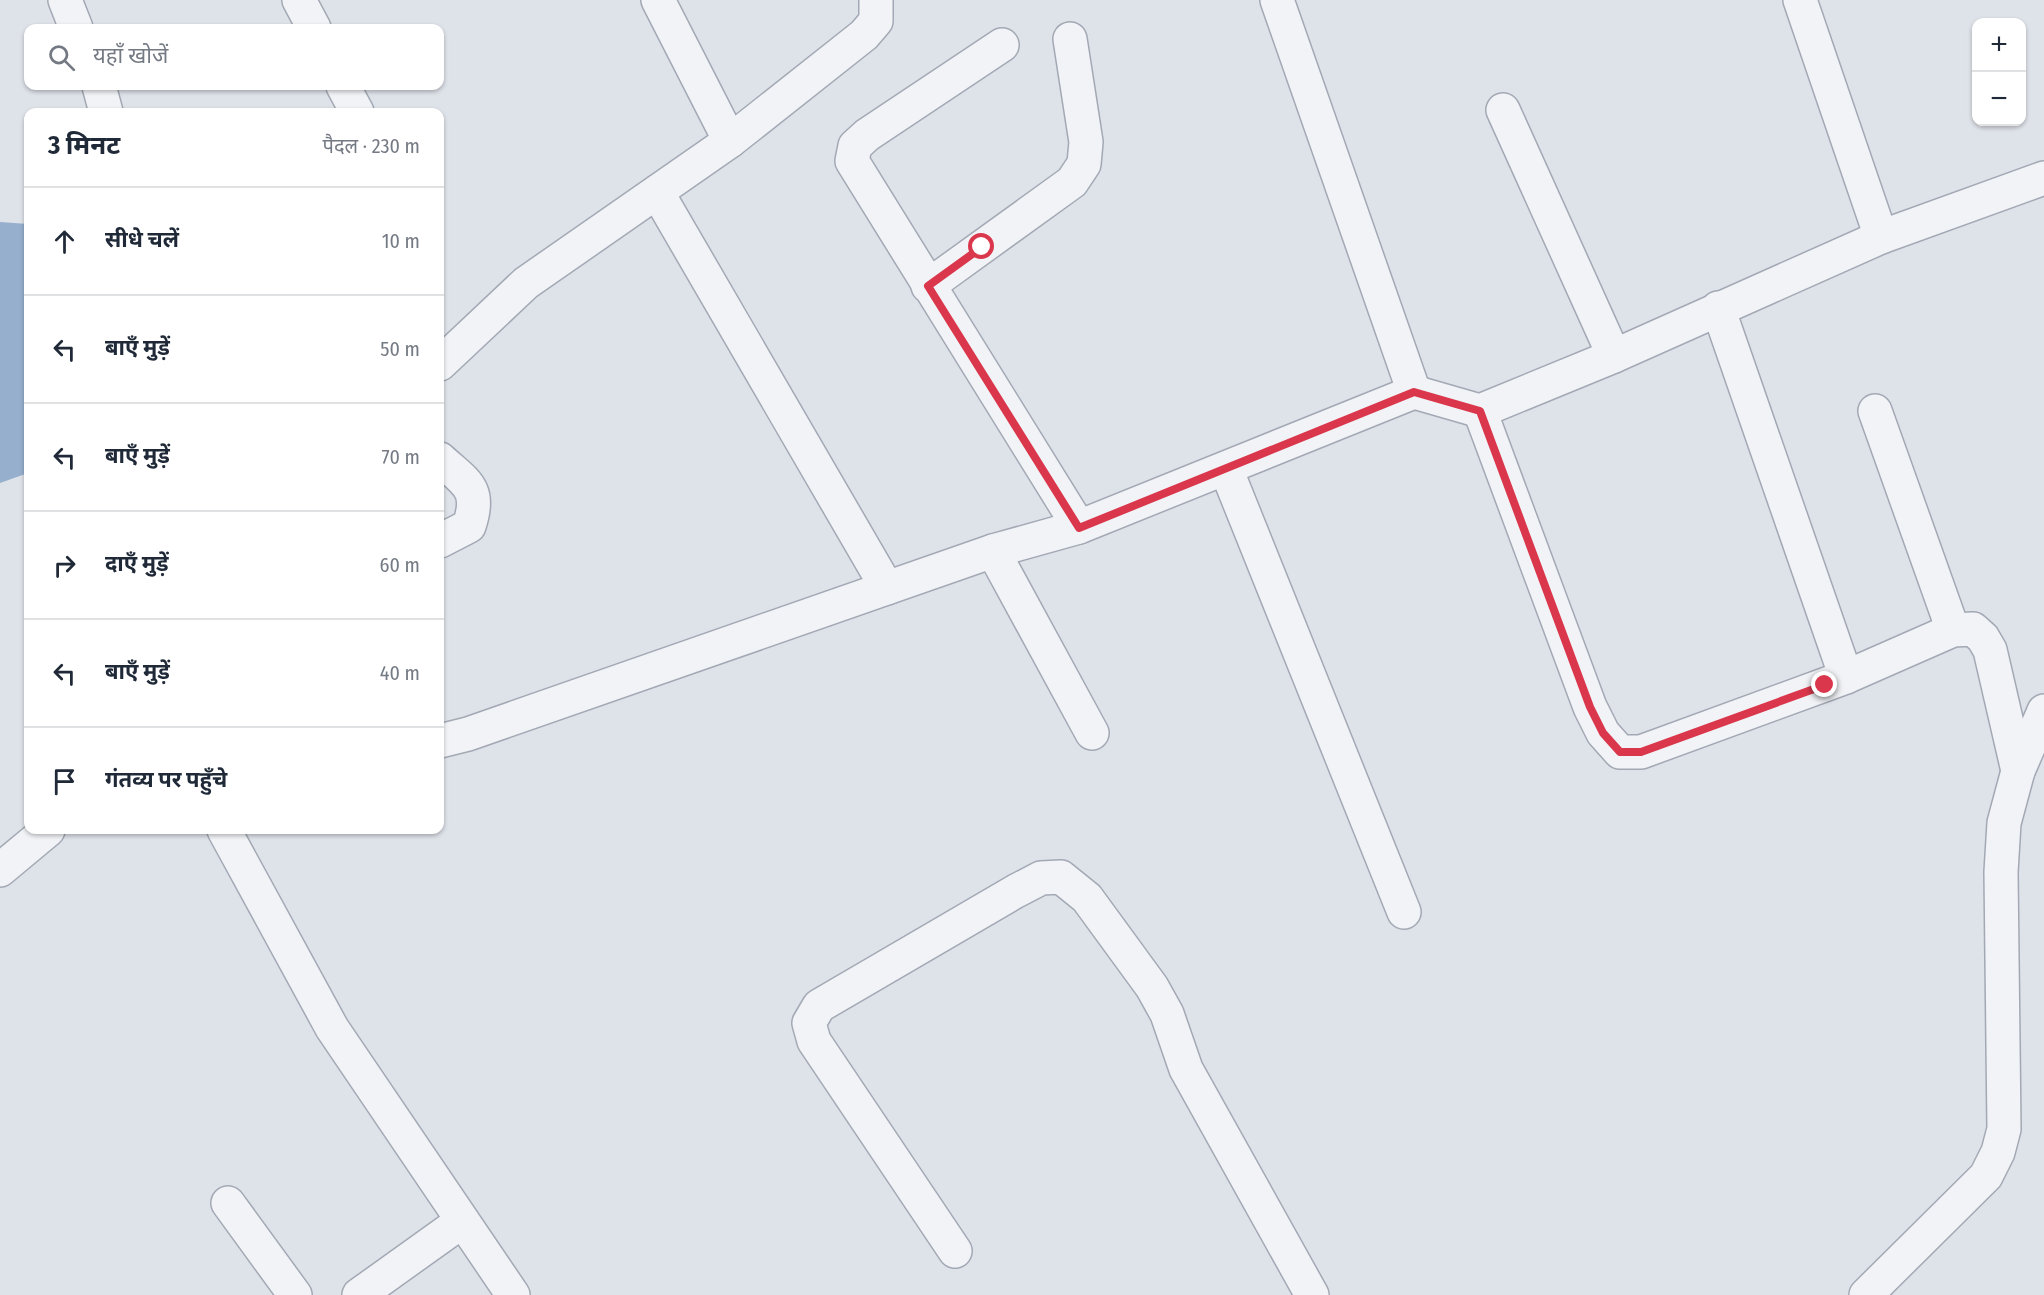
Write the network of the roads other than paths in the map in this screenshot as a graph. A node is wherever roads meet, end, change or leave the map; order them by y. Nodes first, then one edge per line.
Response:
1 (65, 0) edge
2 (299, 0) edge
3 (658, 0) edge
4 (876, 0) edge
5 (1277, 0) edge
6 (1800, 0) edge
7 (74, 24) edge
8 (312, 24) edge
9 (1070, 39) dead end
10 (1002, 45) dead end
11 (100, 90) edge
12 (346, 90) edge
13 (105, 108) edge
14 (355, 108) edge
15 (1503, 110) dead end
16 (730, 141) junction
17 (2044, 178) edge
18 (657, 192) junction
19 (1881, 237) junction
20 (928, 286) junction
21 (1718, 308) junction
22 (1614, 356) junction
23 (444, 360) edge
24 (1414, 392) junction
25 (1480, 411) junction
26 (1875, 411) dead end
27 (444, 463) edge
28 (1226, 469) junction
29 (1079, 528) junction
30 (444, 539) edge
31 (993, 551) junction
32 (887, 588) junction
33 (1953, 630) junction
34 (1845, 677) junction
35 (2044, 711) edge
36 (1092, 733) dead end
37 (444, 740) edge
38 (2018, 771) junction
39 (43, 834) edge
40 (226, 834) edge
41 (0, 870) edge
42 (1404, 912) dead end
43 (228, 1203) dead end
44 (462, 1222) junction
45 (955, 1251) dead end
46 (295, 1295) edge
47 (359, 1295) edge
48 (513, 1295) edge
49 (1312, 1295) edge
50 (1866, 1295) edge

1 - 7 street
2 - 8 street
3 - 16 street
4 - 16 street
5 - 24 street
6 - 19 street
9 - 20 street
10 - 20 street
11 - 13 street
12 - 14 street
15 - 22 street
16 - 18 street
17 - 19 street
18 - 23 street
18 - 32 street
19 - 21 street
20 - 29 street
21 - 22 street
21 - 34 street
22 - 25 street
24 - 25 street
24 - 28 street
25 - 34 street
26 - 33 street
27 - 30 street
28 - 29 street
28 - 42 street
29 - 31 street
31 - 32 street
31 - 36 street
32 - 37 street
33 - 34 street
33 - 38 street
35 - 38 street
38 - 50 street
39 - 41 street
40 - 44 street
43 - 46 street
44 - 47 street
44 - 48 street
45 - 49 street

